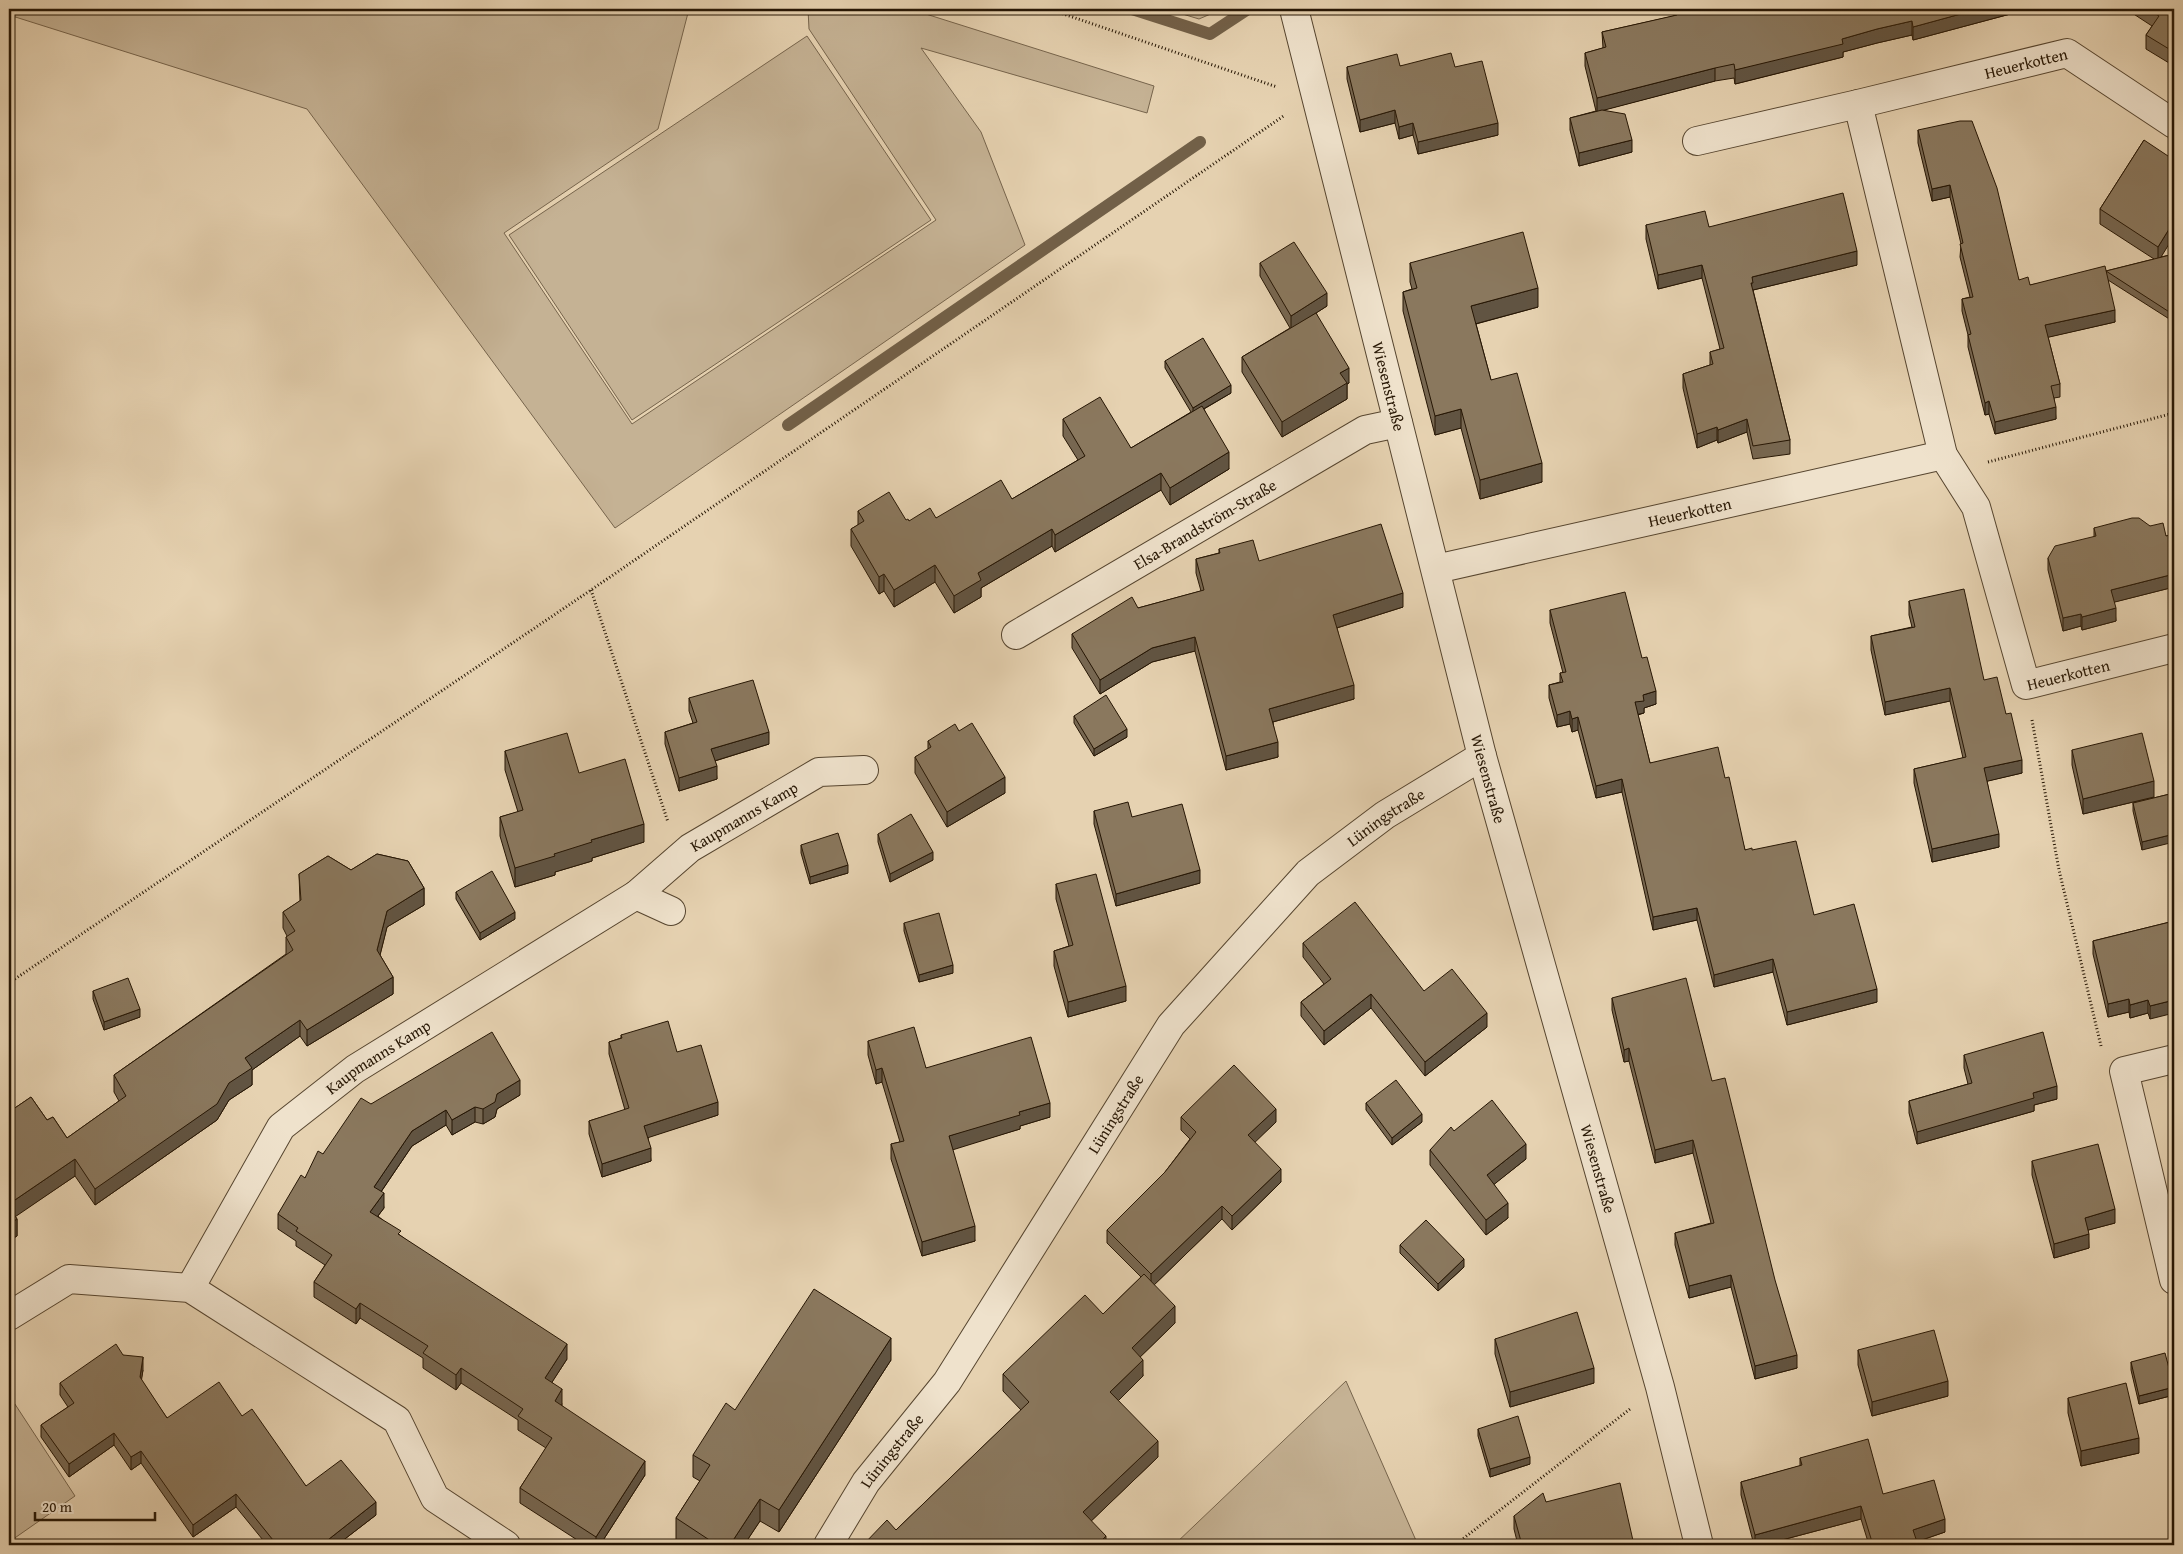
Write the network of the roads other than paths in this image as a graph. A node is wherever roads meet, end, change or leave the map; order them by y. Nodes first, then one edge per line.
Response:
1 (1294, 9) edge
2 (1858, 104) junction
3 (2174, 124) edge
4 (1697, 141) dead end
5 (1398, 424) junction
6 (1943, 455) junction
7 (1436, 569) junction
8 (1016, 635) dead end
9 (2174, 648) edge
10 (1482, 756) junction
11 (864, 770) dead end
12 (636, 895) junction
13 (671, 911) dead end
14 (2174, 1058) edge
15 (2174, 1280) edge
16 (190, 1288) junction
17 (9, 1316) edge
18 (506, 1545) edge
19 (828, 1545) edge
20 (1699, 1545) edge

1 - 5 street, Wiesenstraße
2 - 3 street, Heuerkotten
2 - 4 street, Heuerkotten
2 - 6 street, Heuerkotten
5 - 7 street, Wiesenstraße
5 - 8 street, Elsa-Brandström-Straße
6 - 7 street, Heuerkotten
6 - 9 street, Heuerkotten
7 - 10 street, Wiesenstraße
10 - 19 street, Lüningstraße
10 - 20 street, Wiesenstraße
11 - 12 street, Kaupmanns Kamp
12 - 13 street
12 - 16 street, Kaupmanns Kamp
14 - 15 street
16 - 17 street
16 - 18 street

